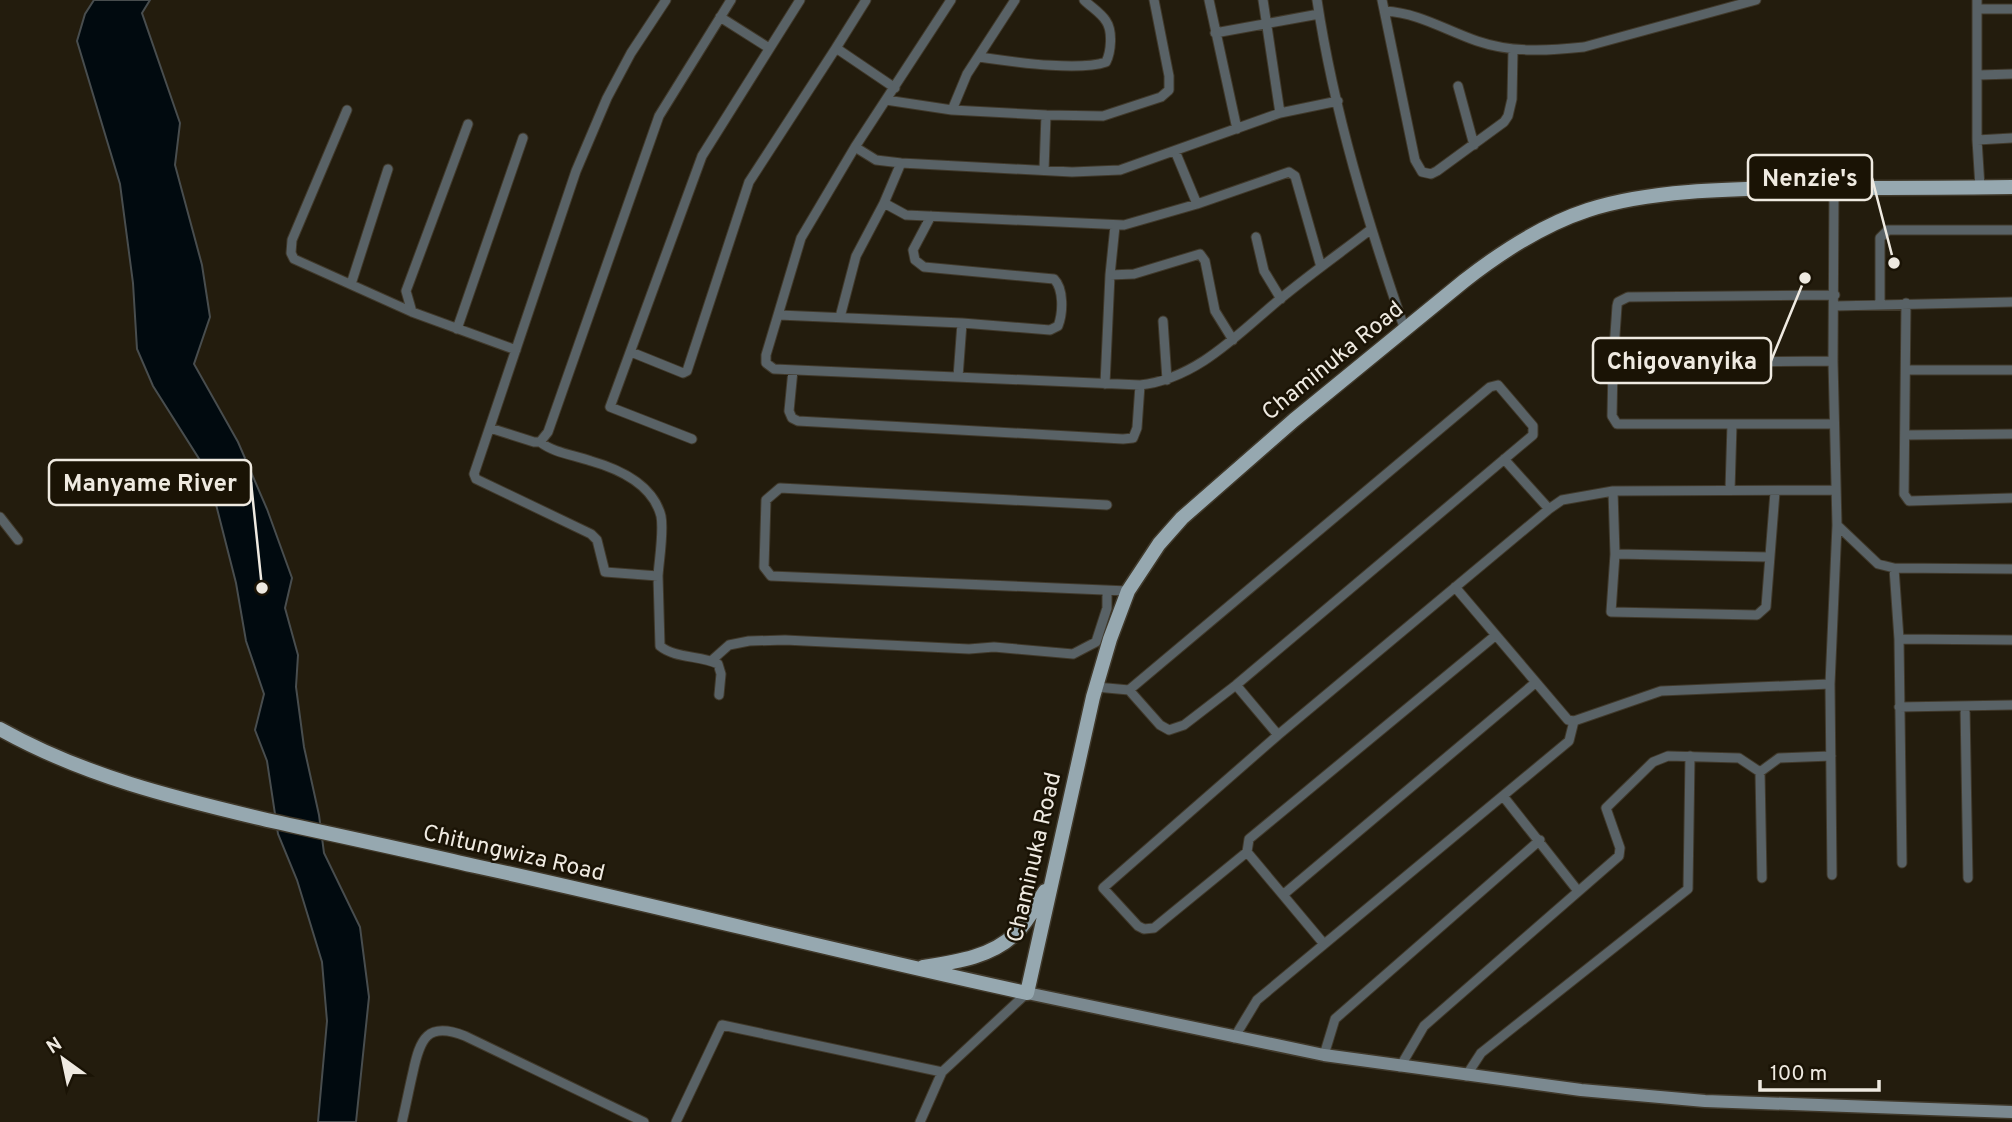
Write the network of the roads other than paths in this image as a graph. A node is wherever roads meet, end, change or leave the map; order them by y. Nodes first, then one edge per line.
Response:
1 (666, 0) edge
2 (731, 0) edge
3 (800, 0) edge
4 (866, 0) edge
5 (951, 0) edge
6 (1015, 0) edge
7 (1084, 0) edge
8 (1154, 0) edge
9 (1209, 0) edge
10 (1263, 0) edge
11 (1317, 0) edge
12 (1382, 0) edge
13 (1756, 0) edge
14 (1728, 4) edge
15 (1977, 5) edge
16 (2012, 9) edge
17 (1385, 11) junction
18 (1320, 14) junction
19 (720, 17) junction
20 (1267, 24) junction
21 (1215, 33) junction
22 (769, 48) junction
23 (835, 48) junction
24 (1513, 50) junction
25 (978, 57) junction
26 (2012, 74) edge
27 (1979, 75) junction
28 (1458, 86) dead end
29 (895, 88) junction
30 (886, 100) junction
31 (1338, 101) junction
32 (347, 110) dead end
33 (952, 110) junction
34 (1280, 113) junction
35 (1046, 115) junction
36 (468, 124) dead end
37 (1237, 129) junction
38 (523, 138) dead end
39 (2012, 138) edge
40 (1977, 140) junction
41 (1474, 145) junction
42 (856, 148) junction
43 (1175, 151) junction
44 (901, 163) junction
45 (388, 169) dead end
46 (1044, 170) junction
47 (1980, 187) junction
48 (2012, 187) edge
49 (1834, 188) junction
50 (884, 203) junction
51 (1197, 204) junction
52 (930, 216) junction
53 (1115, 226) junction
54 (1370, 230) junction
55 (2012, 230) edge
56 (1256, 237) dead end
57 (1321, 267) junction
58 (1110, 275) junction
59 (351, 284) junction
60 (1280, 299) junction
61 (1835, 301) junction
62 (2012, 302) edge
63 (1906, 303) junction
64 (1880, 304) junction
65 (412, 312) junction
66 (779, 314) junction
67 (840, 317) junction
68 (1163, 321) dead end
69 (961, 323) junction
70 (457, 329) junction
71 (1405, 330) junction
72 (1233, 340) junction
73 (516, 350) junction
74 (631, 352) junction
75 (1833, 361) junction
76 (1613, 363) junction
77 (793, 370) junction
78 (1907, 370) junction
79 (2012, 370) edge
80 (958, 377) junction
81 (1167, 380) junction
82 (1105, 384) junction
83 (1140, 385) junction
84 (1732, 424) junction
85 (1834, 424) junction
86 (490, 428) junction
87 (2012, 434) edge
88 (1906, 435) junction
89 (692, 439) dead end
90 (540, 442) junction
91 (1504, 460) junction
92 (1731, 490) junction
93 (1835, 490) junction
94 (1613, 491) junction
95 (1775, 492) junction
96 (2012, 498) edge
97 (1107, 505) dead end
98 (1549, 509) junction
99 (0, 517) edge
100 (1837, 525) junction
101 (18, 540) dead end
102 (1615, 554) junction
103 (1769, 557) junction
104 (1894, 568) junction
105 (2012, 569) edge
106 (658, 576) junction
107 (1455, 587) junction
108 (1107, 591) junction
109 (1128, 591) junction
110 (1496, 635) junction
111 (1899, 639) junction
112 (2012, 640) edge
113 (712, 661) junction
114 (1535, 683) junction
115 (1830, 684) junction
116 (1236, 685) junction
117 (1096, 687) junction
118 (1129, 690) junction
119 (719, 695) dead end
120 (2012, 705) edge
121 (1965, 706) junction
122 (1899, 707) junction
123 (1574, 721) junction
124 (0, 729) edge
125 (1278, 735) junction
126 (1690, 756) junction
127 (1831, 756) junction
128 (1760, 772) junction
129 (1503, 796) junction
130 (1540, 840) junction
131 (1247, 852) junction
132 (1902, 863) dead end
133 (1832, 875) dead end
134 (1762, 878) dead end
135 (1968, 878) dead end
136 (1050, 884) junction
137 (1578, 891) junction
138 (1284, 894) junction
139 (1324, 944) junction
140 (913, 968) junction
141 (1027, 992) junction
142 (1234, 1038) junction
143 (1324, 1055) junction
144 (1400, 1067) junction
145 (942, 1072) junction
146 (1466, 1076) junction
147 (2012, 1112) edge
148 (402, 1122) edge
149 (644, 1122) edge
150 (676, 1122) edge
151 (920, 1122) edge

1 - 73 street
2 - 19 street
3 - 22 street
4 - 23 street
5 - 29 street
6 - 25 street
7 - 25 street
8 - 35 street
9 - 21 street
10 - 20 street
11 - 18 street
12 - 17 street
13 - 14 street
14 - 24 street
15 - 16 street
15 - 27 street
17 - 24 street
17 - 41 street
18 - 20 street
18 - 31 street
19 - 22 street
19 - 90 street
20 - 21 street
20 - 34 street
21 - 37 street
22 - 74 street
23 - 29 street
23 - 74 street
24 - 41 street
25 - 33 street
26 - 27 street
27 - 40 street
28 - 41 street
29 - 30 street
30 - 33 street
30 - 42 street
31 - 34 street
31 - 54 street
32 - 59 street
33 - 35 street
34 - 37 street
35 - 46 street
36 - 65 street
37 - 43 street
38 - 70 street
39 - 40 street
40 - 47 street
42 - 44 street
42 - 66 street
43 - 46 street
43 - 51 street
44 - 46 street
44 - 50 street
45 - 59 street
47 - 48 main road, Chaminuka Road
47 - 49 main road, Chaminuka Road
49 - 61 street
49 - 71 main road, Chaminuka Road
50 - 52 street
50 - 67 street
51 - 53 street
51 - 57 street
52 - 53 street
52 - 69 street
53 - 58 street
54 - 57 street
54 - 71 street
55 - 64 street
56 - 60 street
57 - 60 street
58 - 72 street
58 - 82 street
59 - 65 street
60 - 72 street
61 - 64 street
61 - 75 street
61 - 76 street
62 - 63 street
63 - 64 street
63 - 78 street
65 - 70 street
66 - 67 street
66 - 77 street
67 - 69 street
68 - 81 street
69 - 80 street
70 - 73 street
71 - 109 main road, Chaminuka Road
72 - 81 street
73 - 86 street
74 - 89 street
75 - 76 street
75 - 85 street
76 - 84 street
77 - 80 street
77 - 83 street
78 - 79 street
78 - 88 street
80 - 82 street
81 - 83 street
82 - 83 street
84 - 85 street
84 - 92 street
85 - 93 street
86 - 90 street
86 - 106 street
87 - 88 street
88 - 96 street
90 - 106 street
91 - 98 street
91 - 116 street
91 - 118 street
92 - 94 street
92 - 95 street
93 - 95 street
93 - 100 street
94 - 98 street
94 - 102 street
95 - 103 street
97 - 108 street
98 - 107 street
99 - 101 street
100 - 104 street
100 - 115 street
102 - 103 street
102 - 103 street
104 - 105 street
104 - 111 street
106 - 113 street
107 - 110 street
107 - 125 street
108 - 109 street
108 - 113 street
109 - 117 main road, Chaminuka Road
110 - 114 street
110 - 131 street
111 - 112 street
111 - 122 street
113 - 119 street
114 - 123 street
114 - 138 street
115 - 123 street
115 - 127 street
116 - 118 street
116 - 125 street
117 - 118 street
117 - 136 main road, Chaminuka Road
120 - 121 street
121 - 122 street
121 - 135 street
122 - 132 street
123 - 129 street
124 - 140 main road, Chitungwiza Road
125 - 131 street
126 - 128 street
126 - 137 street
126 - 146 street
127 - 128 street
127 - 133 street
128 - 134 street
129 - 130 street
129 - 139 street
130 - 137 street
130 - 143 street
131 - 138 street
136 - 140 main road
136 - 141 main road, Chaminuka Road
137 - 144 street
138 - 139 street
139 - 142 street
140 - 141 main road, Chitungwiza Road
141 - 142 main road
141 - 145 street
142 - 143 main road
143 - 144 main road
144 - 146 main road
145 - 150 street
145 - 151 street
146 - 147 main road
148 - 149 street

